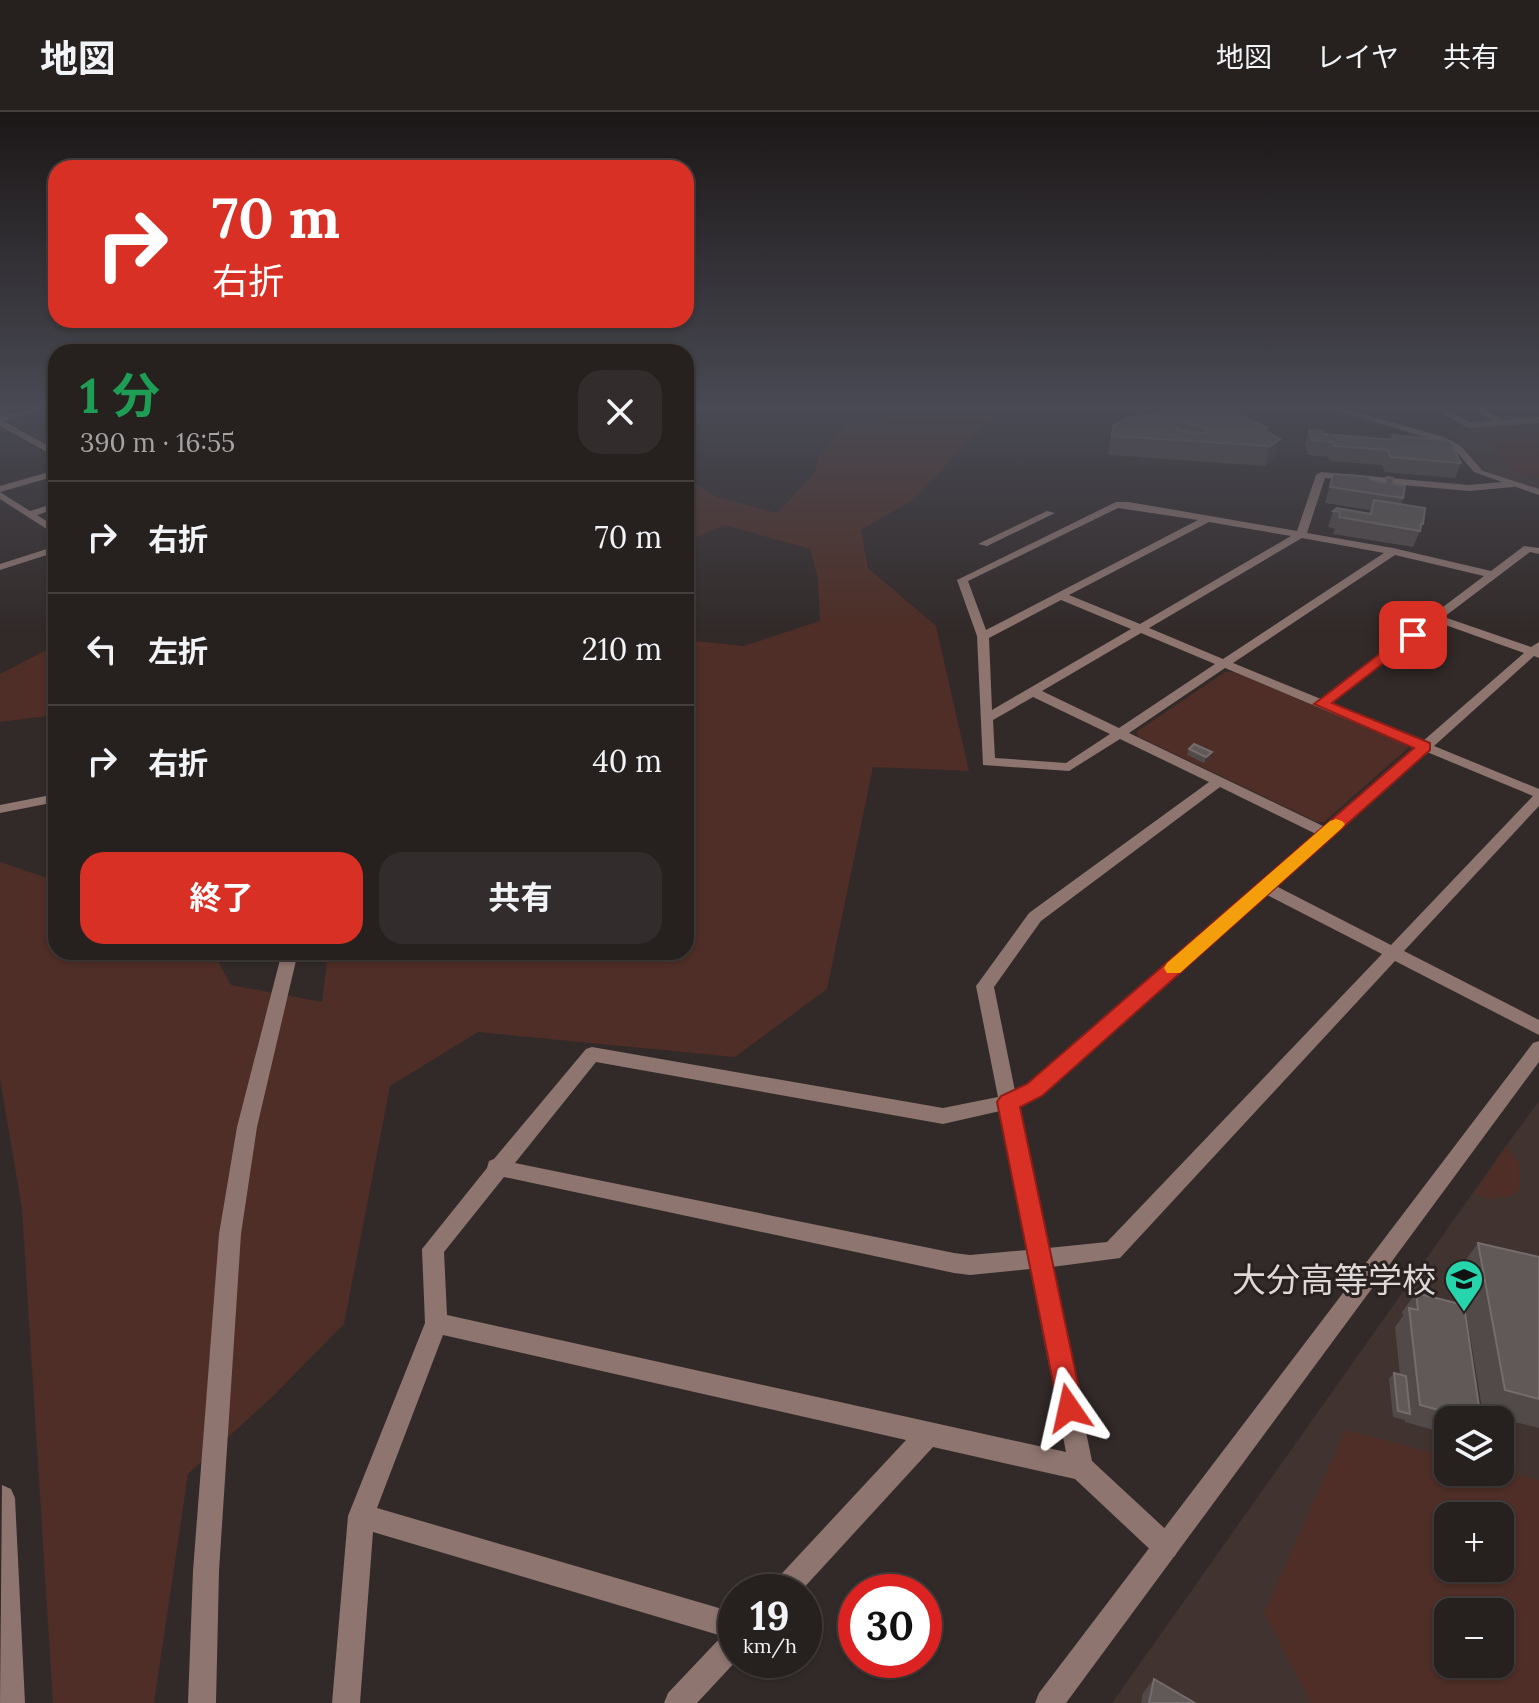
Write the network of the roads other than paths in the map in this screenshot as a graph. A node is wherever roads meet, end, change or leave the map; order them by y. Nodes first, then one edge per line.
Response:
1 (24, 482) edge
2 (1319, 482) edge
3 (1404, 482) edge
4 (1508, 482) edge
5 (1513, 484) junction
6 (0, 489) edge
7 (1539, 492) edge
8 (0, 495) edge
9 (48, 508) edge
10 (1050, 513) dead end
11 (29, 514) junction
12 (1037, 519) junction
13 (1208, 519) junction
14 (48, 527) edge
15 (1065, 530) junction
16 (1301, 535) junction
17 (1393, 551) junction
18 (1539, 551) edge
19 (48, 552) edge
20 (1011, 556) junction
21 (0, 567) edge
22 (1493, 575) junction
23 (1061, 596) junction
24 (1436, 618) junction
25 (1140, 628) junction
26 (983, 636) junction
27 (1537, 650) edge
28 (1226, 664) junction
29 (1031, 691) junction
30 (1322, 704) junction
31 (986, 719) junction
32 (1120, 734) junction
33 (1425, 747) junction
34 (1219, 781) junction
35 (1539, 796) edge
36 (48, 800) edge
37 (0, 809) edge
38 (1326, 833) junction
39 (1265, 887) junction
40 (1391, 954) junction
41 (288, 960) edge
42 (1539, 1028) edge
43 (1539, 1048) edge
44 (1008, 1102) junction
45 (496, 1167) junction
46 (1039, 1258) junction
47 (436, 1323) junction
48 (929, 1433) junction
49 (1081, 1468) junction
50 (0, 1501) edge
51 (361, 1516) junction
52 (1166, 1547) junction
53 (799, 1574) edge
54 (718, 1622) edge
55 (718, 1660) edge
56 (11, 1703) edge
57 (202, 1703) edge
58 (346, 1703) edge
59 (678, 1703) edge
60 (1049, 1703) edge

1 - 6 street
2 - 16 street
3 - 5 street
4 - 5 street
5 - 7 street
8 - 11 street
9 - 11 street
10 - 12 street
11 - 14 street
12 - 15 street
12 - 20 street
13 - 15 street
13 - 16 street
13 - 23 street
15 - 20 street
16 - 17 street
16 - 25 street
17 - 22 street
17 - 28 street
18 - 22 street
19 - 21 street
20 - 26 street
22 - 24 street
23 - 25 street
23 - 26 street
24 - 27 street
24 - 30 street
25 - 28 street
25 - 29 street
26 - 31 street
27 - 33 street
28 - 30 street
28 - 32 street
29 - 31 street
29 - 32 street
30 - 33 street
31 - 32 street
32 - 34 street
33 - 35 street
33 - 38 street
34 - 38 street
34 - 44 street
35 - 40 street
36 - 37 street
38 - 39 street
39 - 40 street
39 - 44 street
40 - 42 street
40 - 46 street
41 - 57 street
43 - 52 street
44 - 45 street
44 - 46 street
45 - 46 street
45 - 47 street
46 - 49 street
47 - 48 street
47 - 51 street
48 - 49 street
48 - 53 street
49 - 52 street
50 - 56 street
51 - 54 street
51 - 58 street
52 - 60 street
55 - 59 street

